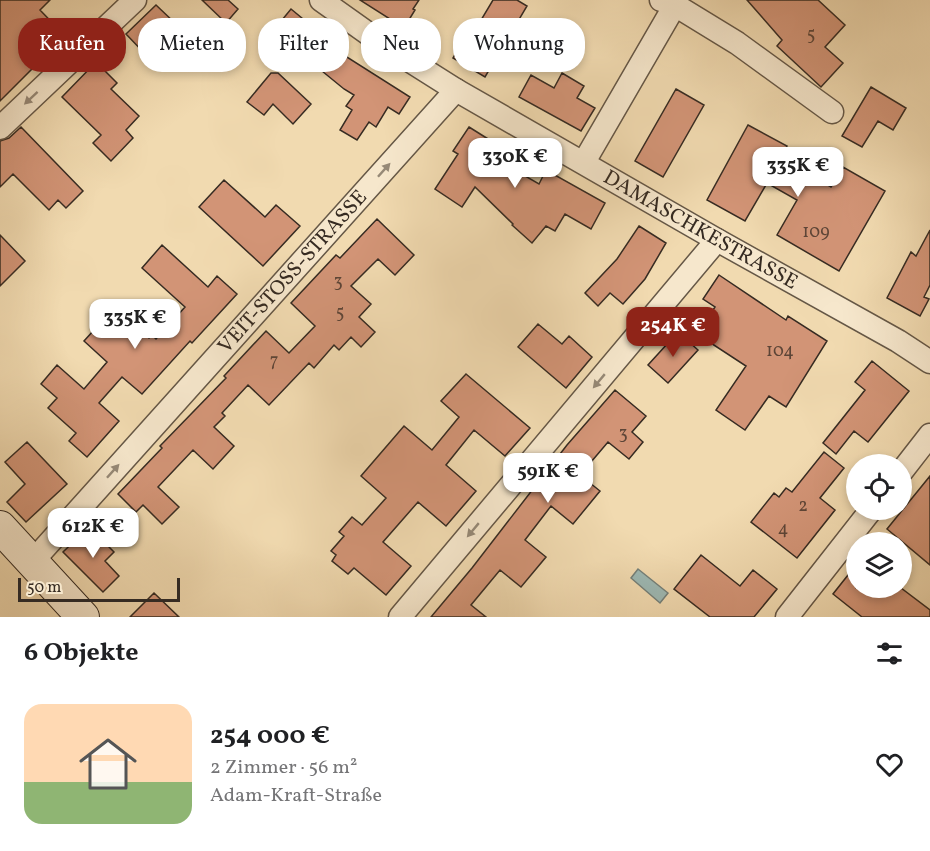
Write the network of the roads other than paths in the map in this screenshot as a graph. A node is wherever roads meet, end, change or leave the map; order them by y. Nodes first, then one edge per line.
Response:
1 (135, 0) edge
2 (321, 0) edge
3 (668, 3) edge
4 (456, 90) junction
5 (832, 112) dead end
6 (0, 128) edge
7 (584, 162) junction
8 (717, 240) junction
9 (930, 362) edge
10 (930, 435) edge
11 (912, 458) edge
12 (863, 520) edge
13 (0, 527) edge
14 (32, 562) junction
15 (83, 617) edge
16 (400, 617) edge
17 (787, 617) edge

1 -> 6 street
2 - 4 street, DAMASCHKESTRASSE
3 - 5 street
3 - 7 street
4 - 7 street, DAMASCHKESTRASSE
14 -> 4 street, VEIT-STOSS-STRASSE
7 - 8 street, DAMASCHKESTRASSE
8 - 9 street, DAMASCHKESTRASSE
8 -> 16 street
10 - 11 street
12 - 17 street
13 - 14 street
14 - 15 street

